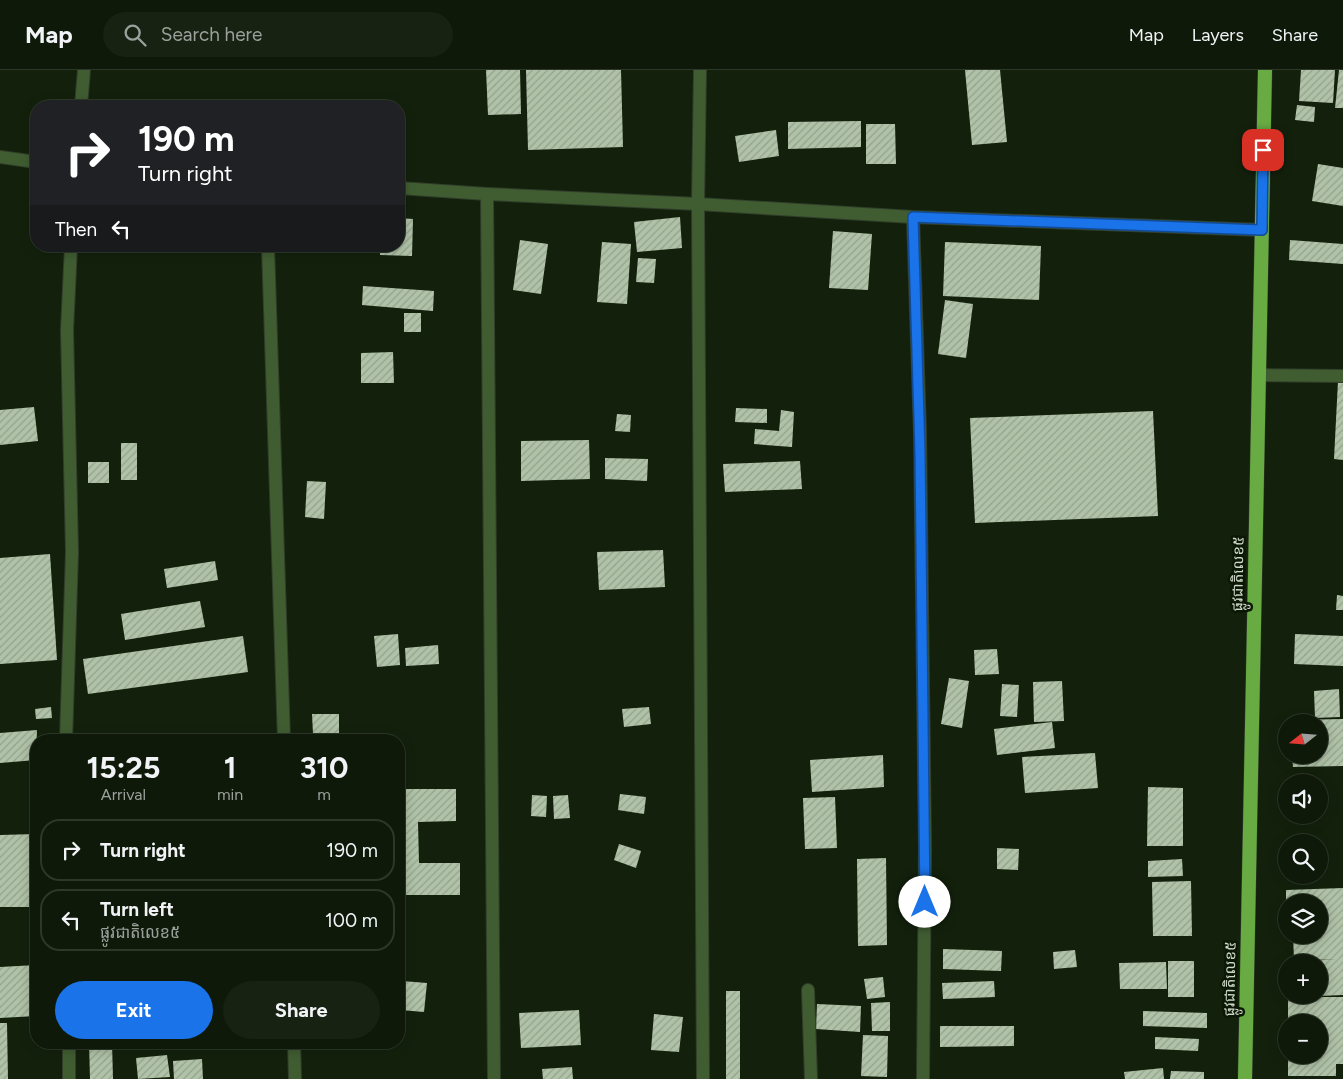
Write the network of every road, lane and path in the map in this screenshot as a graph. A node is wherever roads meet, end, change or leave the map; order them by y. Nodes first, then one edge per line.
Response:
1 (84, 70) edge
2 (700, 70) edge
3 (1265, 70) edge
4 (82, 100) edge
5 (0, 157) edge
6 (30, 161) edge
7 (405, 188) edge
8 (487, 194) junction
9 (698, 204) junction
10 (913, 217) junction
11 (1262, 230) junction
12 (71, 252) edge
13 (268, 252) edge
14 (1259, 375) junction
15 (1343, 376) edge
16 (66, 734) edge
17 (284, 734) edge
18 (808, 990) dead end
19 (68, 1049) edge
20 (294, 1049) edge
21 (69, 1079) edge
22 (295, 1079) edge
23 (494, 1079) edge
24 (703, 1079) edge
25 (811, 1079) edge
26 (923, 1079) edge
27 (1244, 1079) edge

1 - 4 street
2 - 9 street
3 - 11 highway, ផ្លូវជាតិលេខ៥
5 - 6 street
7 - 8 street
8 - 9 street
8 - 23 street
9 - 10 street
9 - 24 street
10 - 11 street
10 - 26 street
11 - 14 highway, ផ្លូវជាតិលេខ៥
12 - 16 street
13 - 17 street
14 - 15 street
14 - 27 highway, ផ្លូវជាតិលេខ៥
18 - 25 street
19 - 21 street
20 - 22 street

